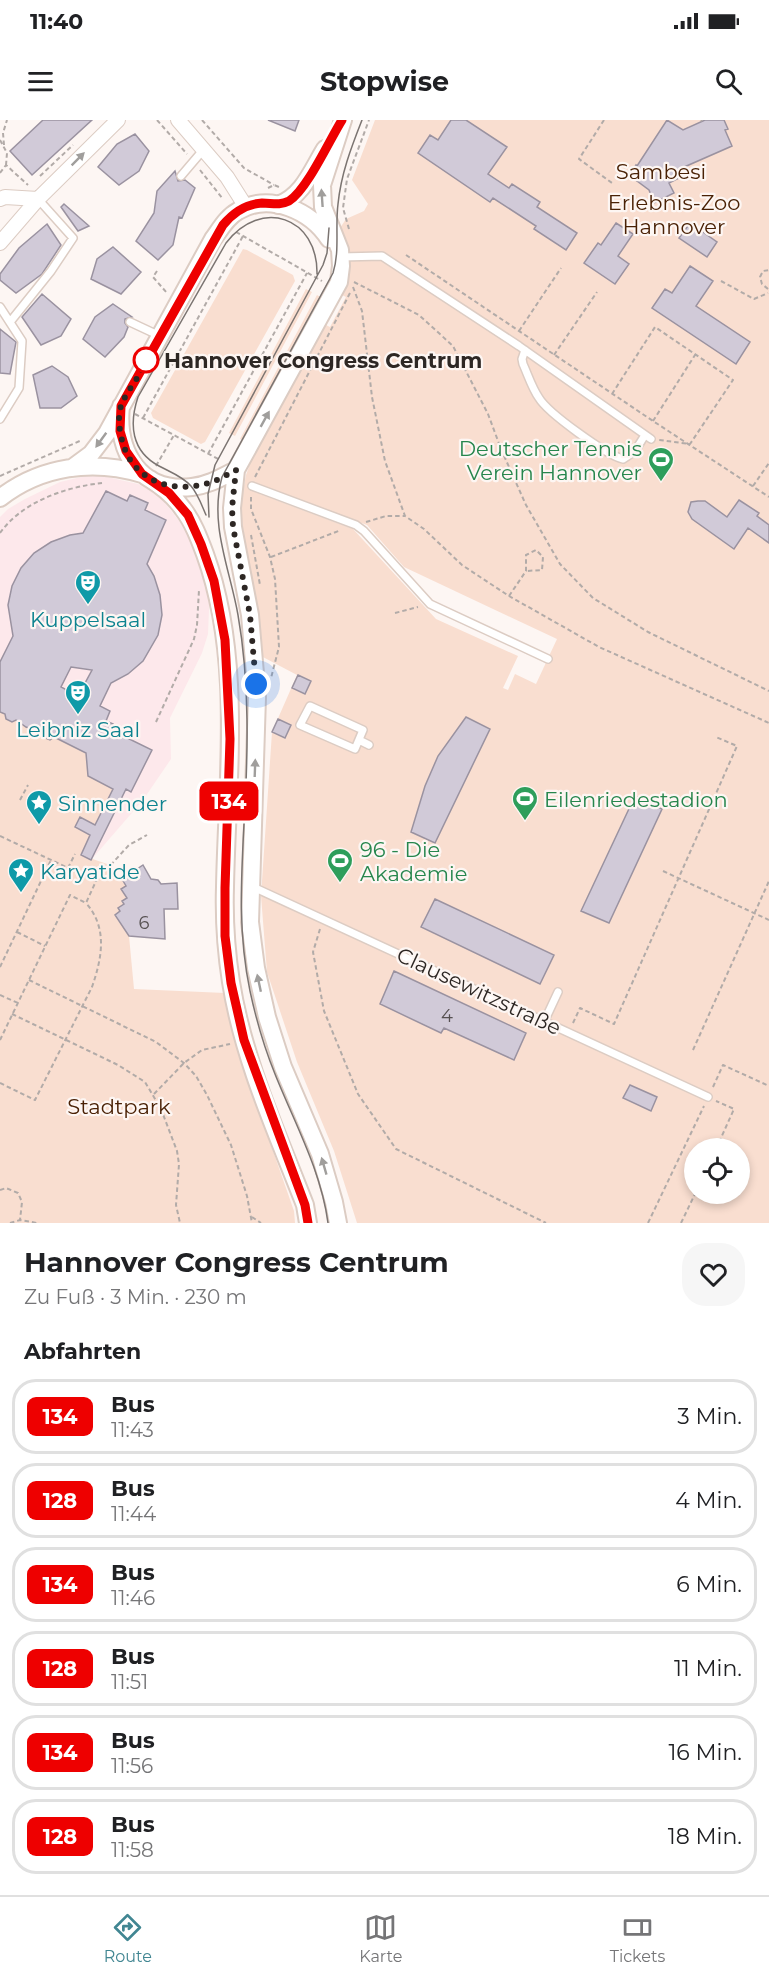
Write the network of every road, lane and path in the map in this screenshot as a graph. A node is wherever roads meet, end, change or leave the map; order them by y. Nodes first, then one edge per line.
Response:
1 (7, 120) edge
2 (118, 120) edge
3 (178, 120) edge
4 (202, 120) edge
5 (342, 120) edge
6 (369, 120) edge
7 (604, 120) edge
8 (0, 140) edge
9 (4, 146) junction
10 (204, 149) junction
11 (6, 165) junction
12 (0, 173) edge
13 (181, 176) dead end
14 (612, 183) dead end
15 (274, 185) dead end
16 (34, 193) junction
17 (0, 199) edge
18 (278, 205) junction
19 (246, 207) junction
20 (223, 225) junction
21 (243, 236) junction
22 (0, 243) edge
23 (406, 255) dead end
24 (348, 257) junction
25 (561, 268) dead end
26 (769, 270) edge
27 (157, 271) dead end
28 (306, 273) junction
29 (721, 281) dead end
30 (342, 282) junction
31 (769, 285) edge
32 (597, 292) dead end
33 (768, 292) edge
34 (169, 296) dead end
35 (0, 307) edge
36 (10, 322) junction
37 (130, 322) dead end
38 (519, 331) junction
39 (160, 336) junction
40 (525, 350) junction
41 (554, 355) junction
42 (696, 355) junction
43 (612, 394) junction
44 (121, 406) junction
45 (0, 420) edge
46 (653, 421) junction
47 (174, 435) junction
48 (88, 436) dead end
49 (648, 437) junction
50 (690, 444) junction
51 (769, 463) edge
52 (72, 468) junction
53 (236, 470) junction
54 (0, 476) edge
55 (146, 477) junction
56 (102, 483) dead end
57 (253, 483) junction
58 (753, 486) junction
59 (769, 497) edge
60 (0, 498) edge
61 (405, 516) junction
62 (356, 525) junction
63 (0, 533) edge
64 (270, 557) junction
65 (526, 571) junction
66 (199, 588) dead end
67 (509, 596) junction
68 (430, 604) junction
69 (395, 613) dead end
70 (548, 659) dead end
71 (270, 681) dead end
72 (769, 691) edge
73 (156, 722) dead end
74 (769, 723) edge
75 (716, 737) dead end
76 (358, 740) junction
77 (369, 745) dead end
78 (28, 785) dead end
79 (20, 800) dead end
80 (147, 835) dead end
81 (0, 836) edge
82 (75, 854) dead end
83 (51, 860) junction
84 (68, 868) junction
85 (663, 871) dead end
86 (678, 878) junction
87 (96, 881) junction
88 (769, 881) edge
89 (250, 886) junction
90 (86, 903) junction
91 (754, 913) junction
92 (324, 920) junction
93 (769, 920) edge
94 (17, 932) junction
95 (45, 946) junction
96 (0, 967) edge
97 (29, 980) junction
98 (558, 992) dead end
99 (0, 995) edge
100 (18, 1003) junction
101 (83, 1006) junction
102 (12, 1014) junction
103 (544, 1022) junction
104 (568, 1033) junction
105 (0, 1040) edge
106 (66, 1040) junction
107 (244, 1040) junction
108 (693, 1050) dead end
109 (184, 1063) junction
110 (0, 1083) edge
111 (769, 1086) edge
112 (154, 1094) junction
113 (708, 1097) junction
114 (721, 1138) edge
115 (0, 1190) edge
116 (690, 1204) edge
117 (252, 1218) junction
118 (20, 1220) junction
119 (10, 1223) edge
120 (37, 1223) edge
121 (180, 1223) edge
122 (252, 1223) edge
123 (261, 1223) edge
124 (308, 1223) edge
125 (338, 1223) edge
126 (546, 1223) edge
127 (648, 1223) edge
128 (681, 1223) edge

1 - 9 path
16 -> 2 street
3 - 10 street
4 - 15 path
5 - 18 street
24 -> 5 street
6 - 24 path
7 - 14 path
8 - 9 path
9 - 11 path
10 - 13 lane
10 - 19 street
11 - 12 path
11 - 16 path
16 - 17 street
16 - 22 street
16 - 36 lane
18 - 19 street
18 - 30 street
19 - 20 street
20 - 21 path
20 - 39 street
21 - 28 path
21 - 47 path
23 - 38 path
24 - 30 street
24 - 40 lane
25 - 38 path
26 - 33 path
27 - 34 path
28 - 30 path
28 - 47 path
29 - 33 path
53 -> 30 street
30 - 57 path
30 - 61 path
30 - 72 path
31 - 33 path
32 - 41 path
35 - 36 lane
36 - 45 lane
37 - 39 lane
38 - 41 path
39 - 44 street
40 - 49 lane
40 - 49 lane
41 - 43 path
42 - 43 path
42 - 46 path
42 - 50 path
43 - 46 path
44 -> 52 street
44 - 55 street
46 - 50 path
47 - 55 path
48 - 54 path
49 - 50 path
50 - 58 path
51 - 58 path
52 - 55 street
52 - 60 street
53 - 55 street
89 -> 53 street
55 - 107 street
56 - 63 path
57 - 62 lane
57 - 64 path
58 - 59 path
61 - 62 path
61 - 67 path
62 - 64 path
62 - 68 lane
64 - 71 path
65 - 65 path
65 - 67 path
66 - 73 path
67 - 74 path
68 - 69 path
68 - 70 lane
75 - 86 path
76 - 76 lane
76 - 77 lane
78 - 79 path
80 - 87 path
81 - 83 path
82 - 84 path
83 - 84 path
83 - 94 path
84 - 87 path
85 - 86 path
86 - 91 path
86 - 104 path
87 - 90 path
88 - 91 path
89 - 92 lane, Clausewitzstraße
125 -> 89 street
90 - 95 path
90 - 101 path
91 - 93 path
91 - 108 path
92 - 103 lane, Clausewitzstraße
92 - 126 path
94 - 95 path
94 - 96 path
95 - 97 path
97 - 100 path
97 - 101 path
98 - 103 lane
99 - 100 path
100 - 102 path
101 - 106 path
101 - 109 path
102 - 105 path
102 - 106 path
103 - 104 lane, Clausewitzstraße
104 - 113 lane, Clausewitzstraße
106 - 110 path
106 - 112 path
107 - 109 path
107 - 124 street
109 - 112 path
109 - 117 path
111 - 113 path
112 - 121 path
113 - 114 path
113 - 127 path
115 - 118 path
116 - 128 path
117 - 122 path
117 - 123 path
118 - 119 path
118 - 120 path

